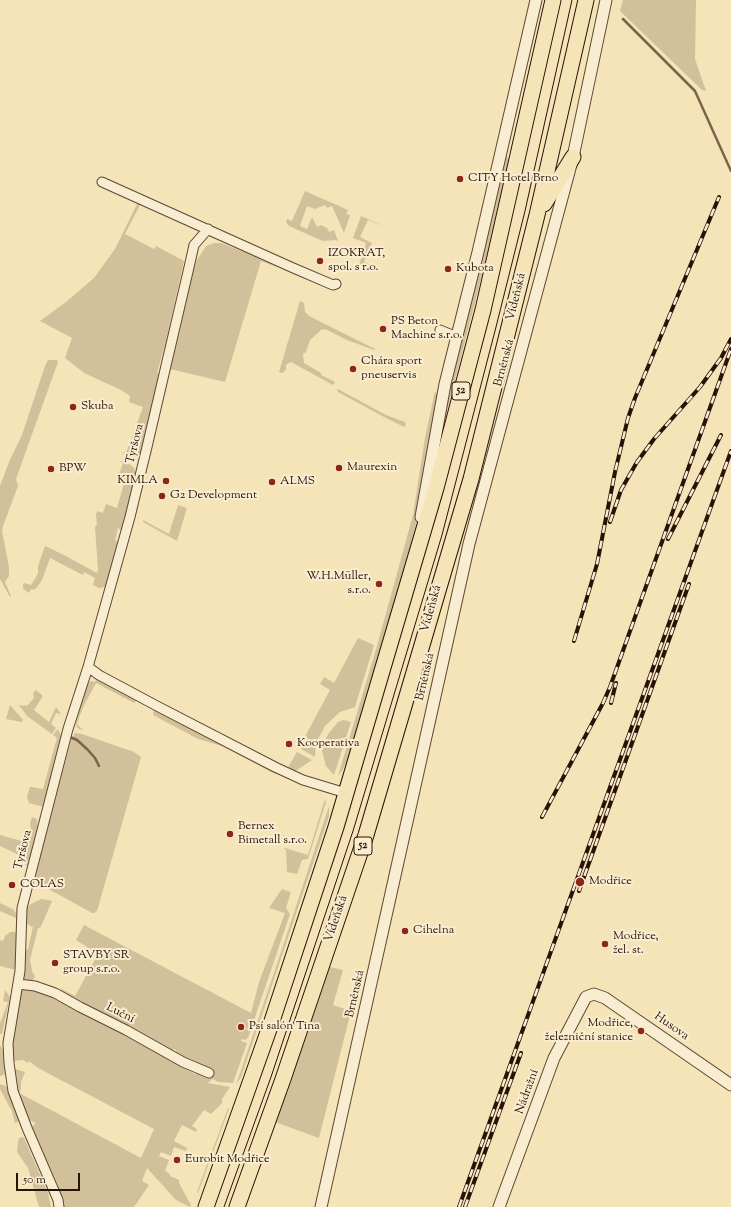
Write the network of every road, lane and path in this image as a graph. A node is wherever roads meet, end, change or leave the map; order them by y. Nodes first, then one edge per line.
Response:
1 (536, 0) edge
2 (553, 0) edge
3 (586, 0) edge
4 (606, 0) edge
5 (573, 157) junction
6 (102, 182) dead end
7 (537, 215) junction
8 (208, 229) junction
9 (336, 284) dead end
10 (440, 330) dead end
11 (457, 337) junction
12 (410, 574) junction
13 (88, 668) junction
14 (346, 793) junction
15 (18, 984) junction
16 (594, 994) joint
17 (4, 1041) edge
18 (209, 1073) dead end
19 (731, 1085) edge
20 (58, 1207) edge
21 (206, 1207) edge
22 (237, 1207) edge
23 (321, 1207) edge
24 (500, 1207) edge

1 - 11 street
2 - 12 highway, 52
3 - 7 highway, Vídeňská / 52
4 - 5 street
5 - 7 highway
5 - 23 street, Brněnská
6 - 8 street
7 - 22 highway, Vídeňská / 52
8 - 9 street
8 - 13 street, Tyršova
10 - 11 street
11 - 12 street
12 - 14 highway, 52
13 - 14 street
13 - 15 street, Tyršova
14 - 21 highway, 52
15 - 17 street, Tyršova
15 - 18 street, Luční
16 - 19 street, Husova
16 - 24 street, Nádražní
17 - 20 street, Tyršova

